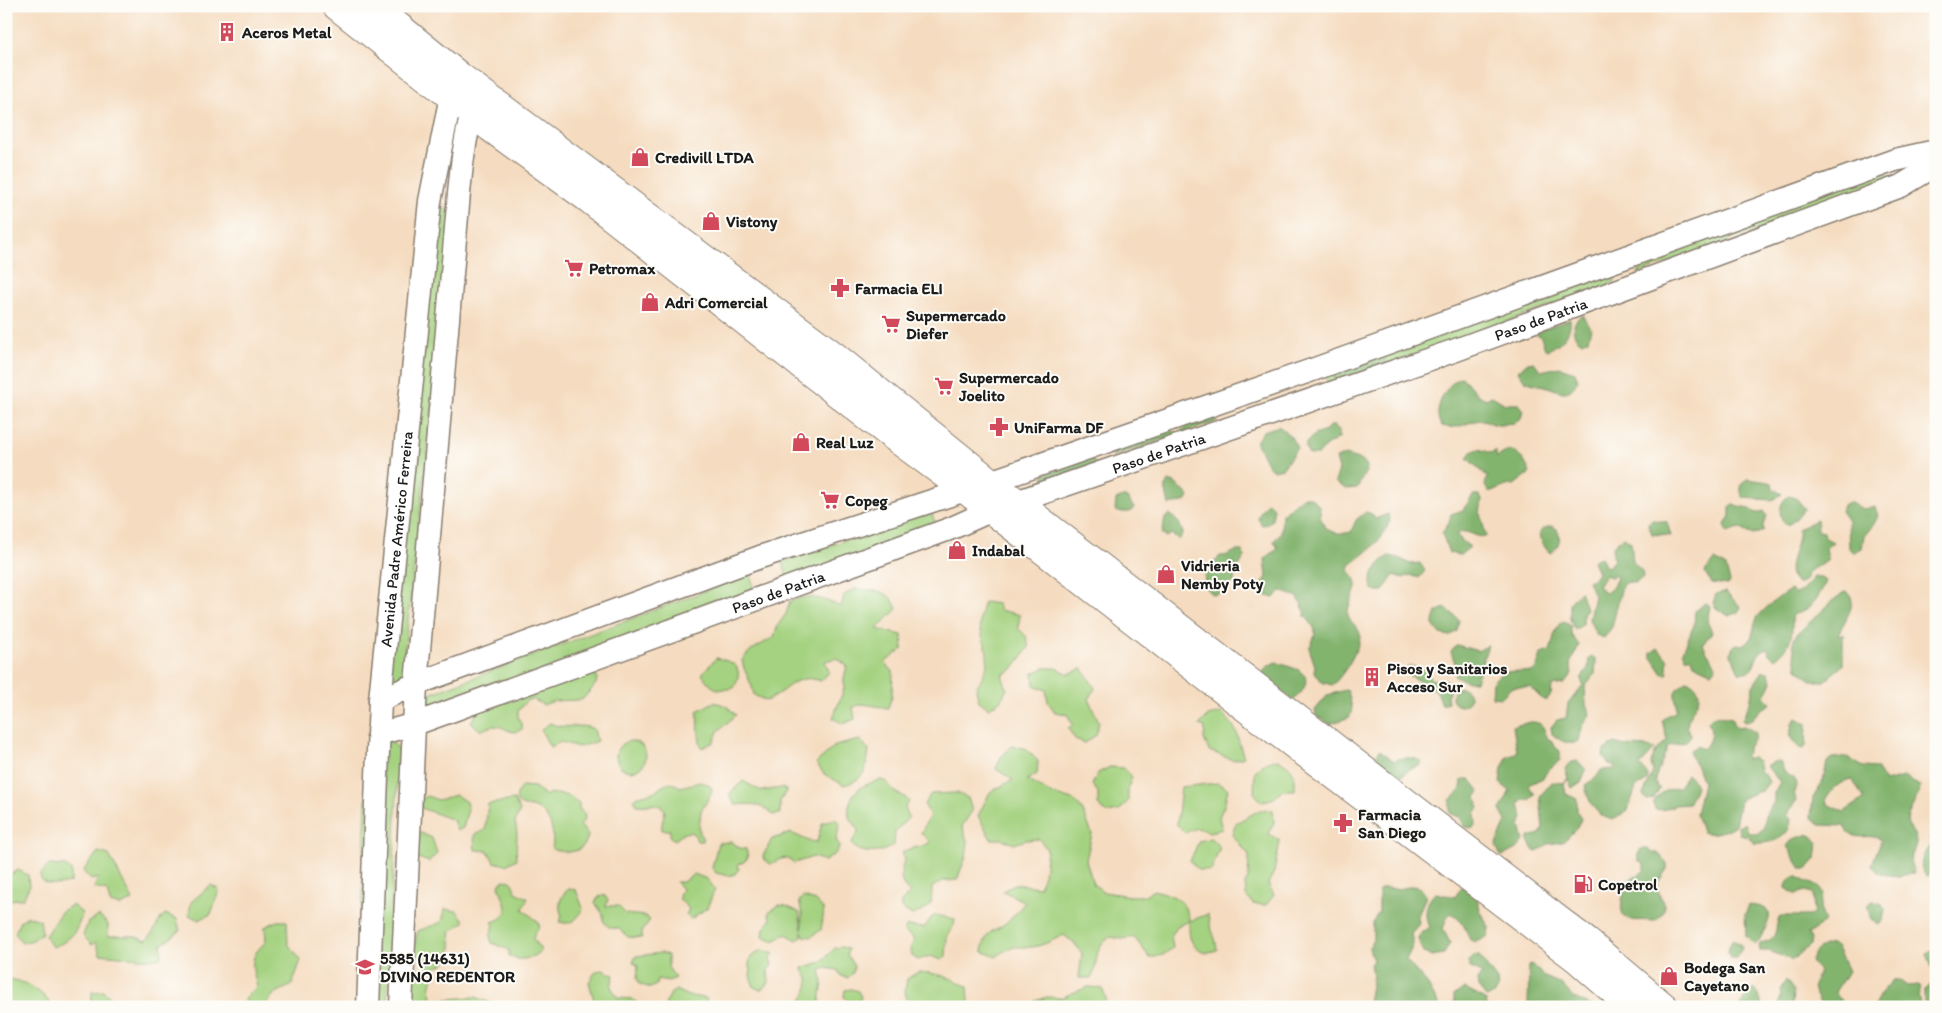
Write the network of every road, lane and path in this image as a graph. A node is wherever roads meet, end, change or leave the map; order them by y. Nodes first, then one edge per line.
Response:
1 (337, 6) edge
2 (374, 6) edge
3 (470, 101) junction
4 (1936, 151) edge
5 (1936, 165) edge
6 (978, 486) junction
7 (937, 500) junction
8 (1018, 502) junction
9 (990, 511) junction
10 (952, 528) junction
11 (788, 548) junction
12 (746, 563) junction
13 (801, 582) junction
14 (762, 597) junction
15 (416, 684) junction
16 (380, 700) junction
17 (416, 724) junction
18 (378, 734) junction
19 (1581, 950) junction
20 (368, 1007) edge
21 (401, 1007) edge
22 (1632, 1007) edge
23 (1664, 1007) edge

1 - 3 highway
2 - 3 highway
3 - 6 highway
3 - 6 highway
3 - 15 street, Avenida Padre Américo Ferreira
3 - 16 street, Avenida Padre Américo Ferreira
4 - 6 street, Paso de Patria
5 - 8 street, Paso de Patria
6 - 7 street, Paso de Patria
6 - 8 highway
6 - 9 highway
7 - 10 street
7 - 11 street, Paso de Patria
8 - 9 street, Paso de Patria
8 - 19 highway
9 - 10 street, Paso de Patria
9 - 19 highway
10 - 13 street, Paso de Patria
11 - 12 street, Paso de Patria
11 - 13 street
12 - 14 street
12 - 15 street, Paso de Patria
13 - 14 street, Paso de Patria
14 - 17 street, Paso de Patria
15 - 16 street, Paso de Patria
15 - 17 street, Avenida Padre Américo Ferreira
16 - 18 street, Avenida Padre Américo Ferreira
17 - 18 street, Paso de Patria
17 - 21 street, Avenida Padre Américo Ferreira
18 - 20 street, Avenida Padre Américo Ferreira
19 - 22 highway
19 - 23 highway

